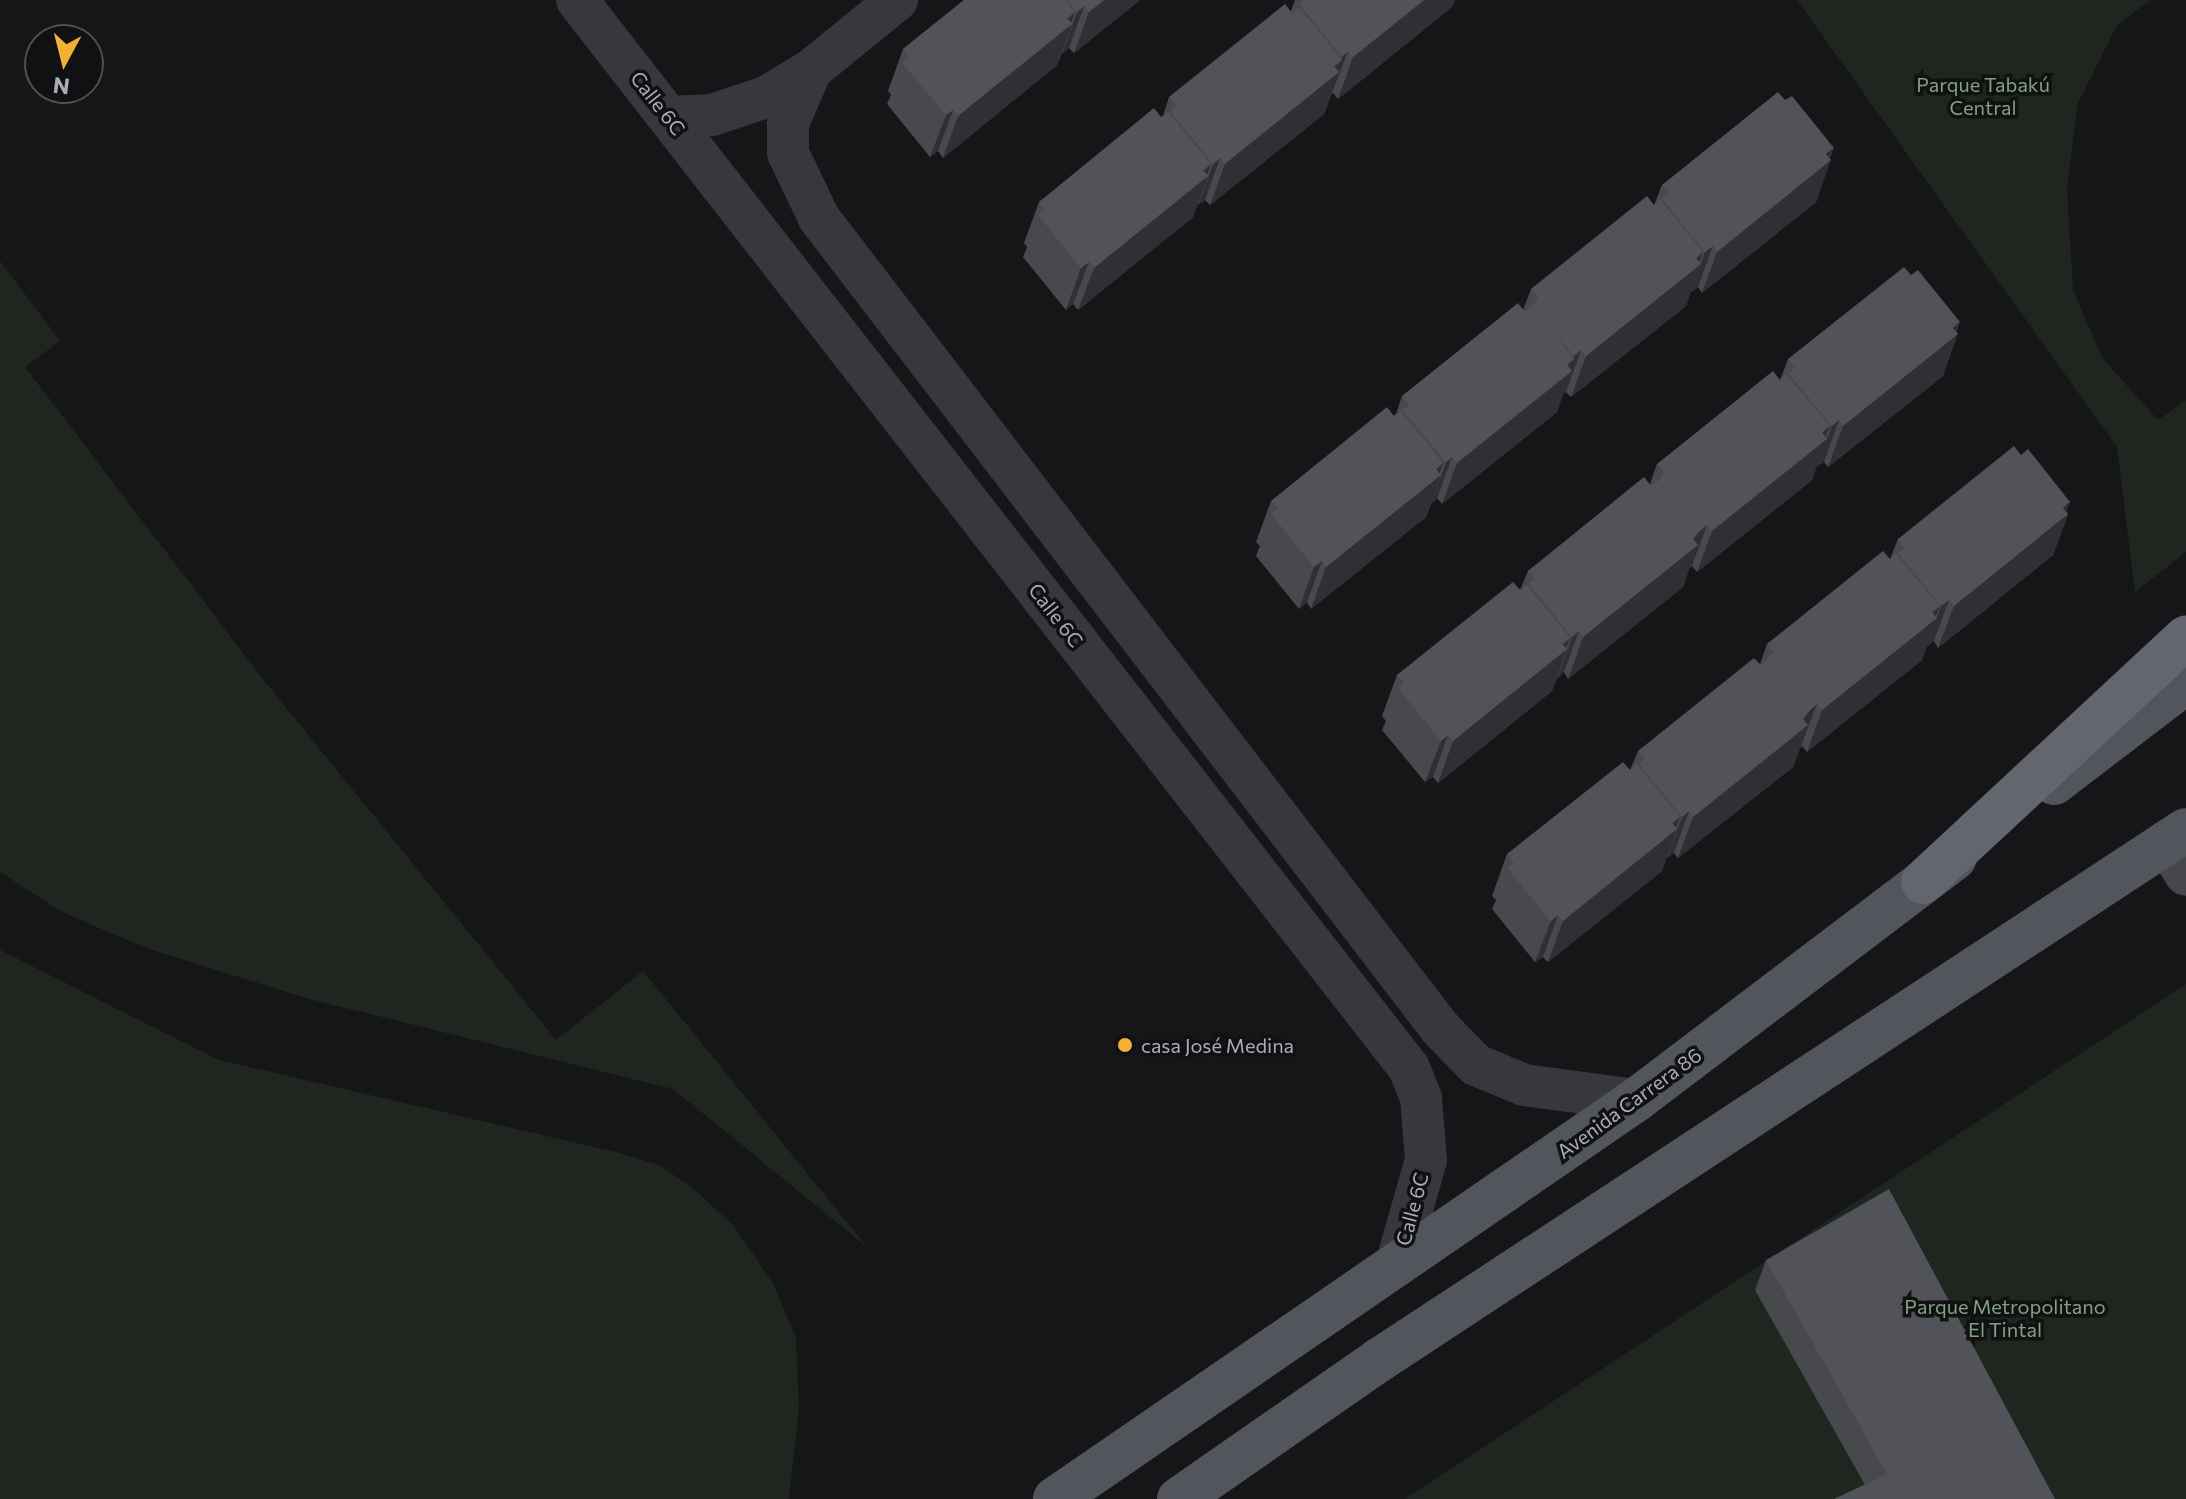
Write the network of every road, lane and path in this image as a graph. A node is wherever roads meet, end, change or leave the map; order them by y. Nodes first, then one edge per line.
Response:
1 (577, 0) edge
2 (897, 0) edge
3 (811, 70) junction
4 (669, 117) junction
5 (2186, 638) edge
6 (2186, 682) edge
7 (2181, 845) edge
8 (1923, 882) junction
9 (1636, 1100) junction
10 (1396, 1265) junction
11 (1064, 1496) edge
12 (1179, 1499) edge

1 - 4 street, Calle 6C
2 - 3 street
3 - 4 street
3 - 9 street
4 - 10 street, Calle 6C
5 - 8 highway
6 - 8 main road, Avenida Carrera 86
7 - 12 main road
8 - 9 main road, Avenida Carrera 86
9 - 10 main road, Avenida Carrera 86
10 - 11 main road, Avenida Carrera 86

